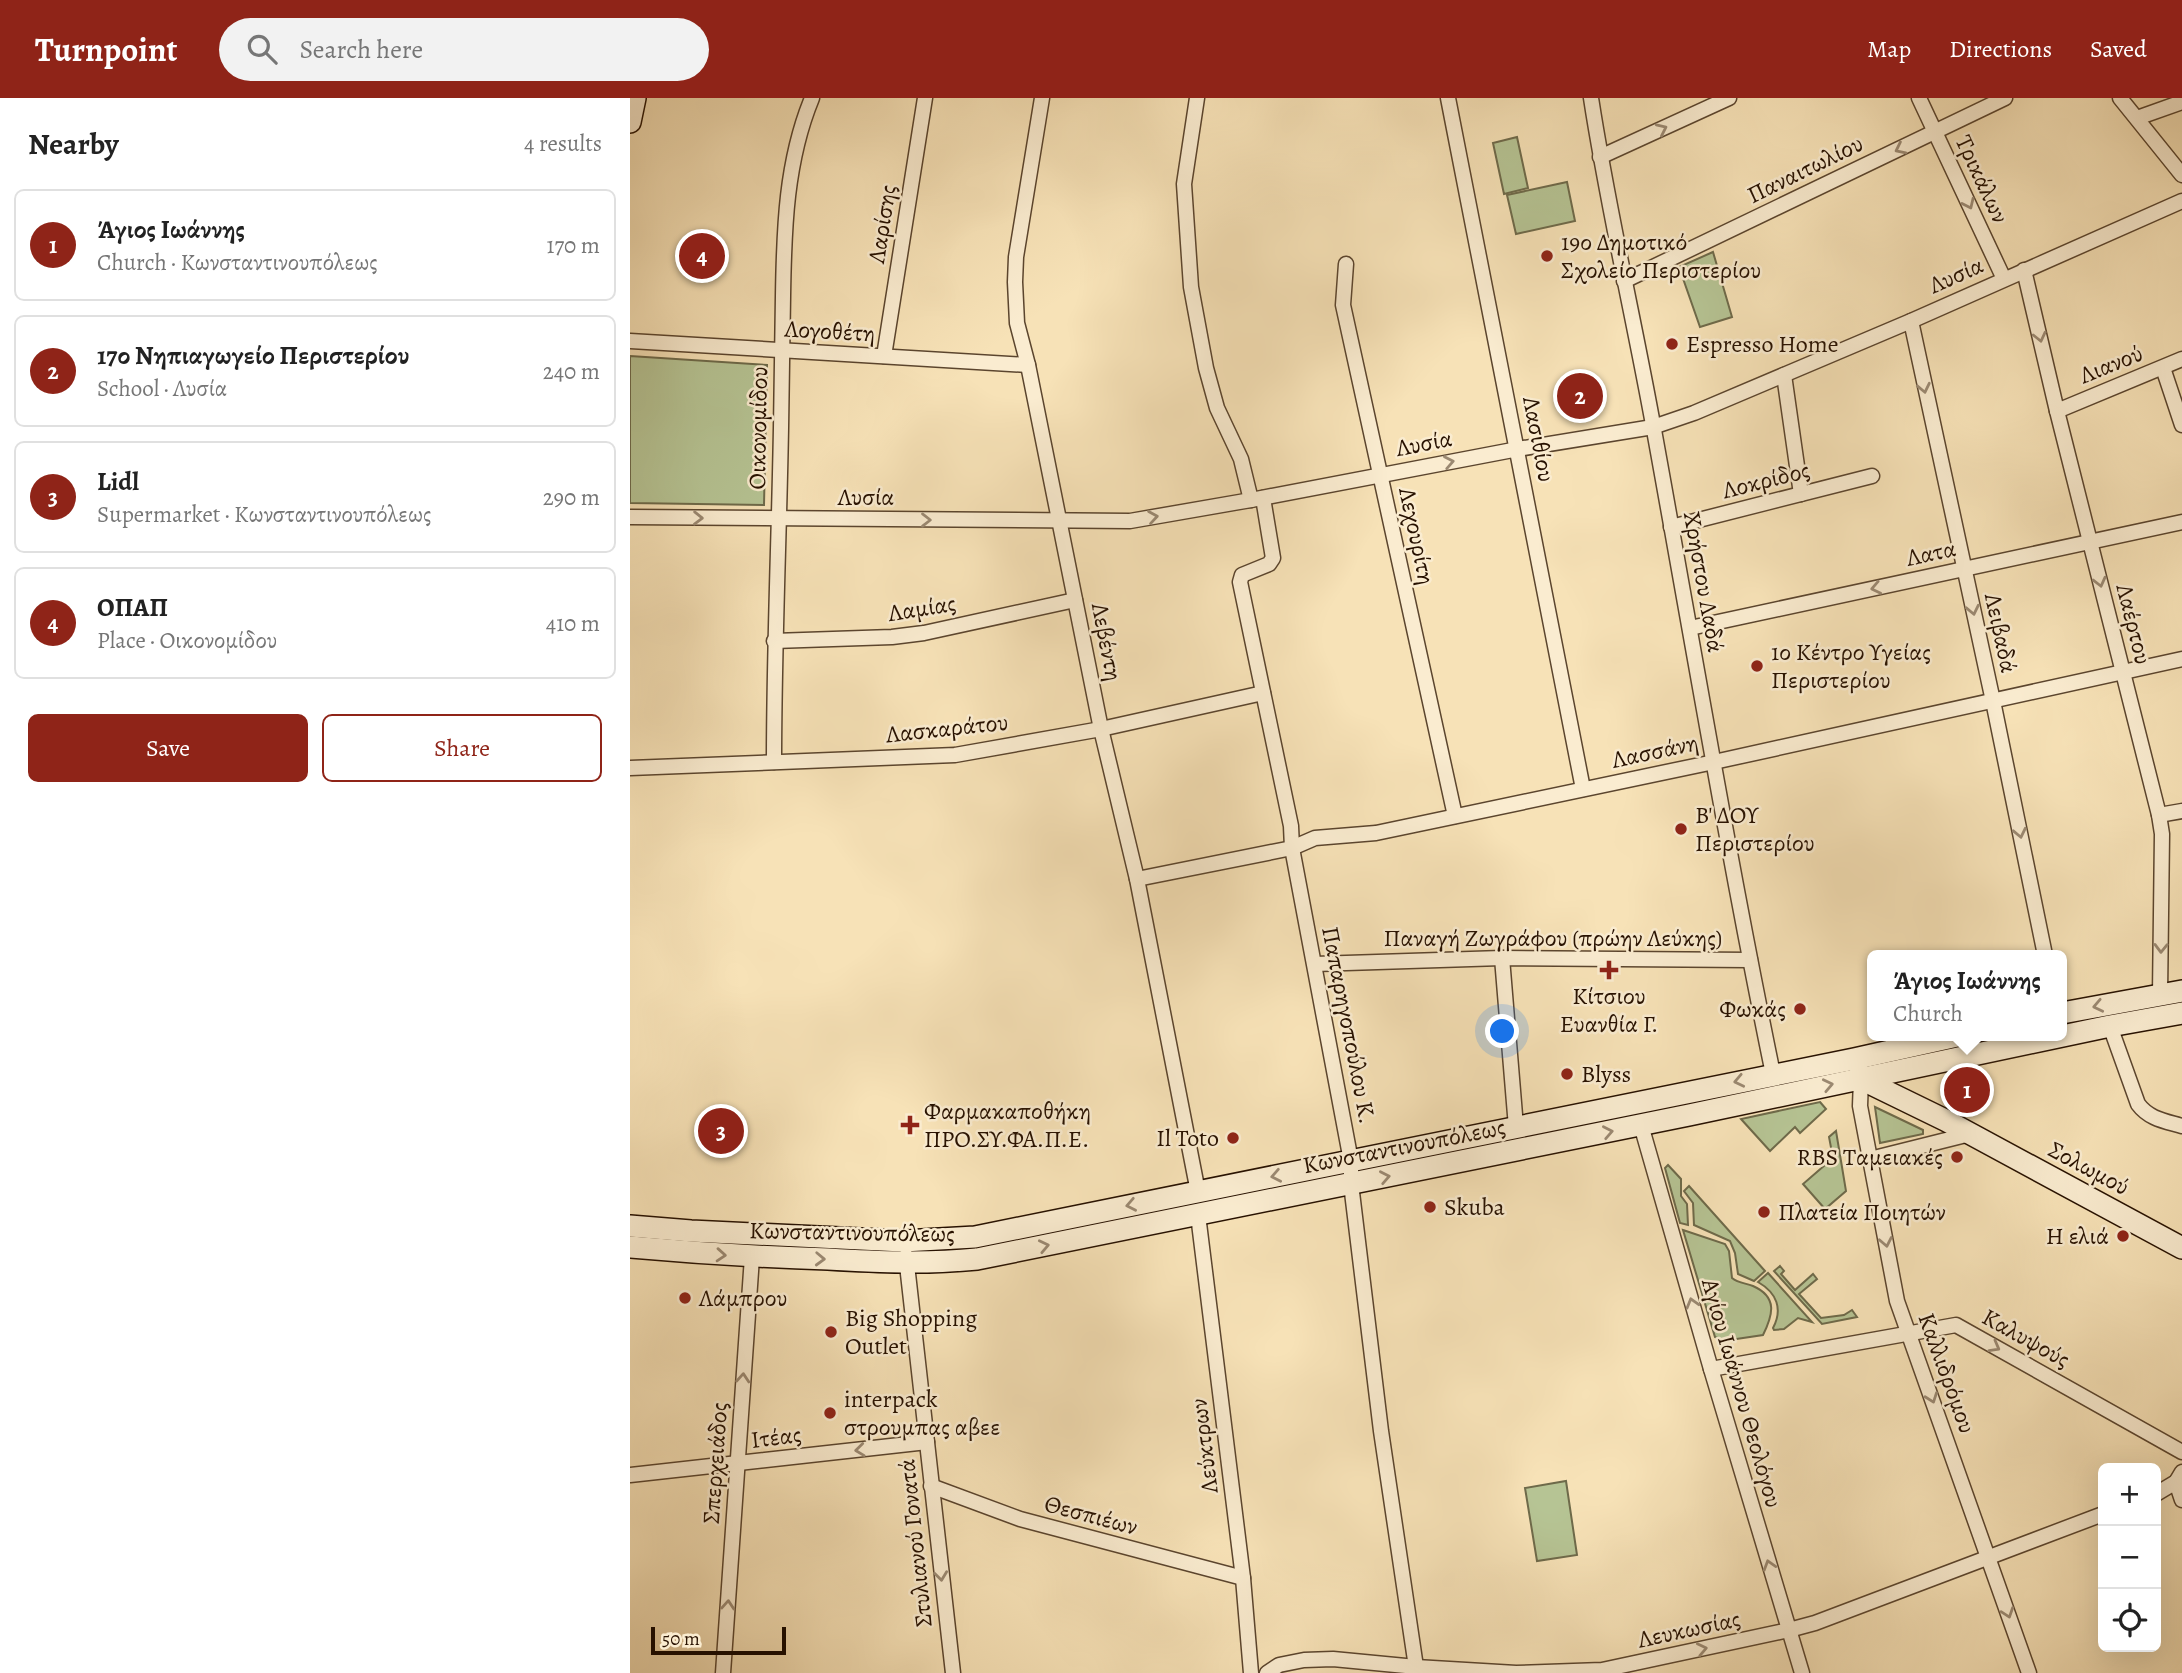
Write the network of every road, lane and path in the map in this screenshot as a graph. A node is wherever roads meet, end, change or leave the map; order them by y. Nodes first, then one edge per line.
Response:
1 (635, 98) edge
2 (812, 98) edge
3 (925, 98) edge
4 (1042, 98) edge
5 (1197, 98) edge
6 (1449, 98) edge
7 (1591, 98) edge
8 (1729, 98) edge
9 (1919, 98) edge
10 (2005, 98) edge
11 (2120, 98) edge
12 (2182, 102) edge
13 (2137, 118) junction
14 (630, 122) edge
15 (1935, 132) junction
16 (1600, 157) junction
17 (2182, 175) edge
18 (2182, 201) edge
19 (1346, 264) dead end
20 (2024, 270) junction
21 (2004, 279) junction
22 (1624, 281) junction
23 (1911, 321) junction
24 (630, 341) edge
25 (782, 351) junction
26 (884, 356) junction
27 (2182, 359) edge
28 (1028, 365) junction
29 (2163, 368) junction
30 (1784, 374) junction
31 (2057, 411) junction
32 (2182, 425) edge
33 (1653, 427) junction
34 (1518, 449) junction
35 (1380, 475) junction
36 (1872, 476) dead end
37 (1801, 494) junction
38 (1257, 499) junction
39 (630, 517) edge
40 (779, 519) junction
41 (1059, 520) junction
42 (2182, 522) edge
43 (1671, 527) junction
44 (2090, 543) junction
45 (1964, 569) junction
46 (1075, 600) junction
47 (1690, 628) junction
48 (774, 641) junction
49 (2182, 659) edge
50 (2123, 673) junction
51 (1263, 692) junction
52 (1993, 701) junction
53 (1101, 729) junction
54 (774, 762) junction
55 (1714, 762) junction
56 (630, 768) edge
57 (1583, 789) junction
58 (2182, 811) edge
59 (2159, 814) junction
60 (1455, 816) junction
61 (1292, 848) junction
62 (1137, 879) junction
63 (2044, 950) edge
64 (1502, 958) junction
65 (1750, 960) junction
66 (1315, 964) junction
67 (2182, 991) edge
68 (2160, 994) junction
69 (2067, 1012) edge
70 (2182, 1013) edge
71 (2110, 1026) junction
72 (2067, 1033) edge
73 (1942, 1041) edge
74 (2022, 1041) edge
75 (1858, 1069) junction
76 (1773, 1074) junction
77 (1641, 1125) junction
78 (2182, 1126) edge
79 (1516, 1127) junction
80 (1970, 1134) junction
81 (1870, 1159) junction
82 (1351, 1161) junction
83 (1351, 1184) junction
84 (1198, 1192) junction
85 (1198, 1215) junction
86 (630, 1226) edge
87 (903, 1241) junction
88 (630, 1247) edge
89 (2182, 1248) edge
90 (752, 1256) junction
91 (907, 1263) junction
92 (1909, 1334) junction
93 (1711, 1369) junction
94 (928, 1442) junction
95 (2182, 1452) edge
96 (737, 1465) junction
97 (630, 1475) edge
98 (2179, 1477) edge
99 (931, 1486) junction
100 (2161, 1490) edge
101 (2182, 1500) edge
102 (2098, 1516) edge
103 (1989, 1558) junction
104 (1243, 1578) junction
105 (1789, 1630) junction
106 (1416, 1667) junction
107 (2024, 1672) edge
108 (723, 1673) edge
109 (953, 1673) edge
110 (1251, 1673) edge
111 (1267, 1673) edge
112 (1802, 1673) edge

1 - 14 main road
2 - 25 street, Οικονομίδου
3 - 26 street, Λαρίσης
4 - 28 street, Λεβέντη
5 - 38 street, Παπαρηγοπούλου Κ.
6 - 34 street, Λασιθίου
7 - 16 street, Χρήστου Λαδά
16 -> 8 street
9 - 15 street, Τρικάλων
10 - 15 street, Παναιτωλίου
11 - 13 street
12 - 13 street
13 - 17 street
15 -> 21 street, Τρικάλων
15 -> 22 street, Παναιτωλίου
16 - 22 street, Χρήστου Λαδά
18 - 20 street, Λυσία
19 - 35 street, Λεχουρίτη
20 - 21 street, Λυσία
20 -> 31 street, Λαέρτου
21 - 23 street, Λυσία
22 - 33 street, Χρήστου Λαδά
23 - 30 street, Λυσία
23 -> 45 street, Λειβαδά
24 - 25 street, Λογοθέτη
25 - 26 street, Λογοθέτη
25 - 40 street, Οικονομίδου
26 - 28 street, Λογοθέτη
27 - 29 street, Λιανού
28 - 41 street, Λεβέντη
29 - 31 street, Λιανού
29 - 32 street
30 - 33 street, Λυσία
30 - 37 street
31 - 44 street, Λαέρτου
33 - 34 street, Λυσία
33 - 43 street, Χρήστου Λαδά
35 -> 34 street, Λυσία
34 - 57 street, Λασιθίου
35 - 38 street, Λυσία
35 - 60 street, Λεχουρίτη
36 - 37 street, Λοκρίδος
37 - 43 street, Λοκρίδος
41 -> 38 street, Λυσία
38 - 51 street, Παπαρηγοπούλου Κ.
39 -> 40 street, Λυσία
40 -> 41 street, Λυσία
40 - 48 street, Οικονομίδου
41 - 46 street, Λεβέντη
42 - 44 street, Λατα
43 - 47 street, Χρήστου Λαδά
44 - 45 street, Λατα
44 -> 50 street, Λαέρτου
45 -> 47 street, Λατα
45 -> 52 street, Λειβαδά
46 - 48 street, Λαμίας
46 - 53 street, Λεβέντη
47 - 55 street, Χρήστου Λαδά
48 - 54 street, Οικονομίδου
49 - 50 street, Λασσάνη
50 - 52 street, Λασσάνη
50 - 59 street, Λαέρτου
51 - 53 street, Λασκαράτου
51 - 61 street, Παπαρηγοπούλου Κ.
52 - 55 street, Λασσάνη
52 -> 63 street, Λειβαδά
53 - 54 street, Λασκαράτου
53 - 62 street, Λεβέντη
54 - 56 street, Λασκαράτου
55 - 57 street, Λασσάνη
55 - 65 street, Χρήστου Λαδά
57 - 60 street, Λασσάνη
58 - 59 street
59 -> 68 street, Λαέρτου
60 - 61 street, Λασσάνη
61 - 62 street, Λασσάνη
61 - 66 street, Παπαρηγοπούλου Κ.
62 - 84 street, Λεβέντη
64 - 65 street, Παναγή Ζωγράφου (πρώην Λεύκης)
64 - 66 street, Παναγή Ζωγράφου (πρώην Λεύκης)
64 - 79 street
65 - 76 street, Χρήστου Λαδά
66 - 82 street, Παπαρηγοπούλου Κ.
67 - 68 main road
68 -> 69 main road
70 - 71 main road, Κωνσταντινουπόλεως
71 - 72 main road, Κωνσταντινουπόλεως
71 - 78 street
73 - 75 main road, Κωνσταντινουπόλεως
74 - 75 main road, Κωνσταντινουπόλεως
75 - 76 main road, Κωνσταντινουπόλεως
77 -> 75 main road, Κωνσταντινουπόλεως
75 - 80 main road, Σολωμού
75 - 81 street, Καλλιδρόμου
76 -> 79 main road, Κωνσταντινουπόλεως
83 -> 77 main road, Κωνσταντινουπόλεως
93 -> 77 street, Αγίου Ιωάννου Θεολόγου
79 - 82 main road, Κωνσταντινουπόλεως
80 - 81 street
80 - 89 main road, Σολωμού
81 -> 92 street, Καλλιδρόμου
82 - 83 street, Παπαρηγοπούλου Κ.
82 -> 84 main road, Κωνσταντινουπόλεως
83 - 85 main road, Κωνσταντινουπόλεως
83 - 106 street, Παπαρηγοπούλου Κ.
84 -> 87 main road, Κωνσταντινουπόλεως
91 -> 85 main road, Κωνσταντινουπόλεως
85 - 104 street, Λεύκτρων
86 - 87 main road, Κωνσταντινουπόλεως
87 - 91 street, Στυλιανού Γονατά
88 -> 90 main road, Κωνσταντινουπόλεως
90 -> 91 main road, Κωνσταντινουπόλεως
96 -> 90 street, Σπερχειάδος
91 - 94 street, Στυλιανού Γονατά
92 - 93 street, Καλυψούς
92 -> 95 street, Καλυψούς
92 -> 103 street, Καλλιδρόμου
105 -> 93 street, Αγίου Ιωάννου Θεολόγου
94 -> 96 street, Ιτέας
94 - 99 street, Στυλιανού Γονατά
96 - 97 street, Ιτέας
108 -> 96 street, Σπερχειάδος
98 - 100 street
98 - 101 street
99 - 104 street, Θεσπιέων
99 -> 109 street, Στυλιανού Γονατά
102 - 103 street, Λευκωσίας
103 - 105 street, Λευκωσίας
103 -> 107 street, Καλλιδρόμου
104 - 110 street, Λεύκτρων
106 -> 105 street, Λευκωσίας
105 - 112 street, Αγίου Ιωάννου Θεολόγου
106 - 111 street, Λευκωσίας

